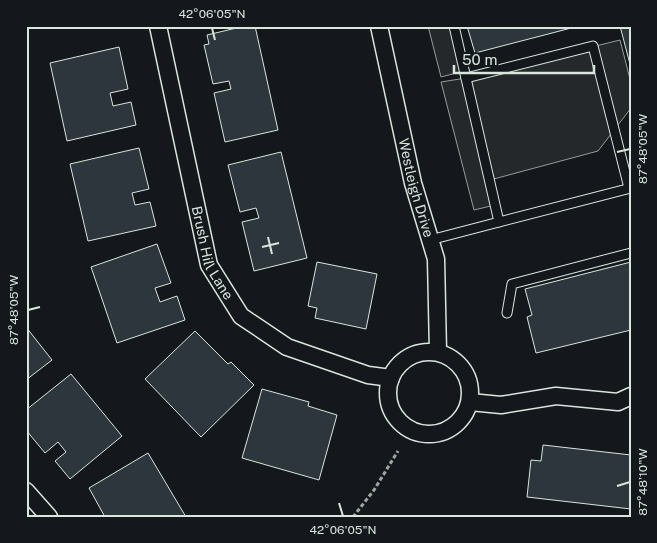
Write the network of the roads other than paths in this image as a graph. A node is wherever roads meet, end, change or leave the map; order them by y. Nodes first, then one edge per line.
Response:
1 (158, 26) edge
2 (379, 26) edge
3 (454, 26) edge
4 (466, 78) junction
5 (630, 188) edge
6 (499, 222) junction
7 (430, 240) junction
8 (631, 253) edge
9 (507, 313) dead end
10 (438, 352) junction
11 (391, 378) junction
12 (470, 402) junction
13 (626, 402) edge
14 (26, 491) edge
15 (49, 517) edge

1 - 11 street, Brush Hill Lane
2 - 7 street, Westleigh Drive
3 - 4 lane
4 - 5 lane
4 - 6 lane
5 - 6 lane
6 - 7 lane
7 - 10 street, Westleigh Drive
8 - 9 lane
10 - 11 street
10 - 12 street
11 - 12 street
12 - 13 street
14 - 15 street

